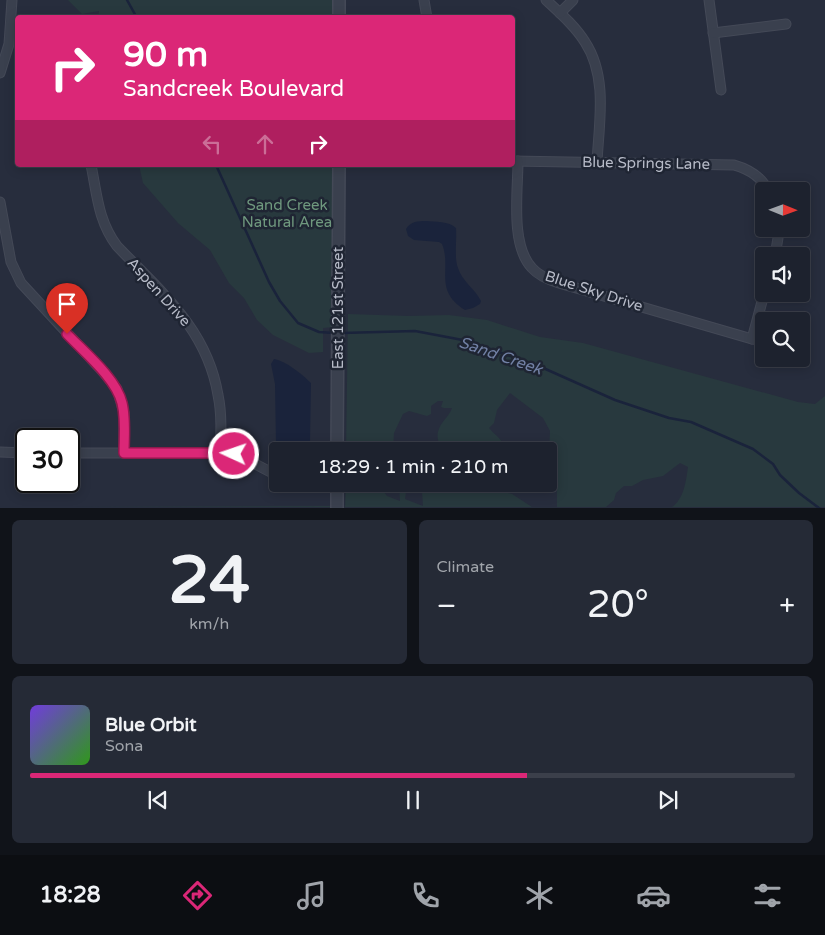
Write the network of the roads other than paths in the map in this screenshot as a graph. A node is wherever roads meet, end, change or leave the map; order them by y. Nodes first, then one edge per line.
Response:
1 (12, 0) edge
2 (339, 0) edge
3 (424, 0) edge
4 (546, 0) edge
5 (574, 0) edge
6 (709, 0) edge
7 (560, 13) junction
8 (339, 15) edge
9 (426, 15) edge
10 (786, 24) dead end
11 (713, 33) junction
12 (7, 51) junction
13 (15, 53) edge
14 (0, 73) edge
15 (721, 90) dead end
16 (515, 161) edge
17 (597, 162) junction
18 (91, 167) edge
19 (339, 167) edge
20 (762, 182) edge
21 (0, 202) edge
22 (762, 302) edge
23 (752, 339) junction
24 (755, 339) edge
25 (337, 442) edge
26 (0, 452) edge
27 (15, 452) edge
28 (80, 453) edge
29 (124, 453) junction
30 (220, 453) junction
31 (269, 470) edge
32 (337, 492) edge
33 (337, 508) edge

1 - 12 street
2 - 8 street
3 - 9 street
4 - 7 street
5 - 7 street
6 - 11 street
7 - 17 street
10 - 11 street
11 - 15 street
12 - 13 street
12 - 14 street
16 - 17 street, Blue Springs Lane
16 - 23 street, Blue Sky Drive
17 - 20 street, Blue Springs Lane
18 - 30 street, Aspen Drive
19 - 25 street, East 121st Street
21 - 29 street
22 - 23 street
23 - 24 street, Blue Sky Drive
26 - 27 street
28 - 29 street
29 - 30 street
30 - 31 street
32 - 33 street

